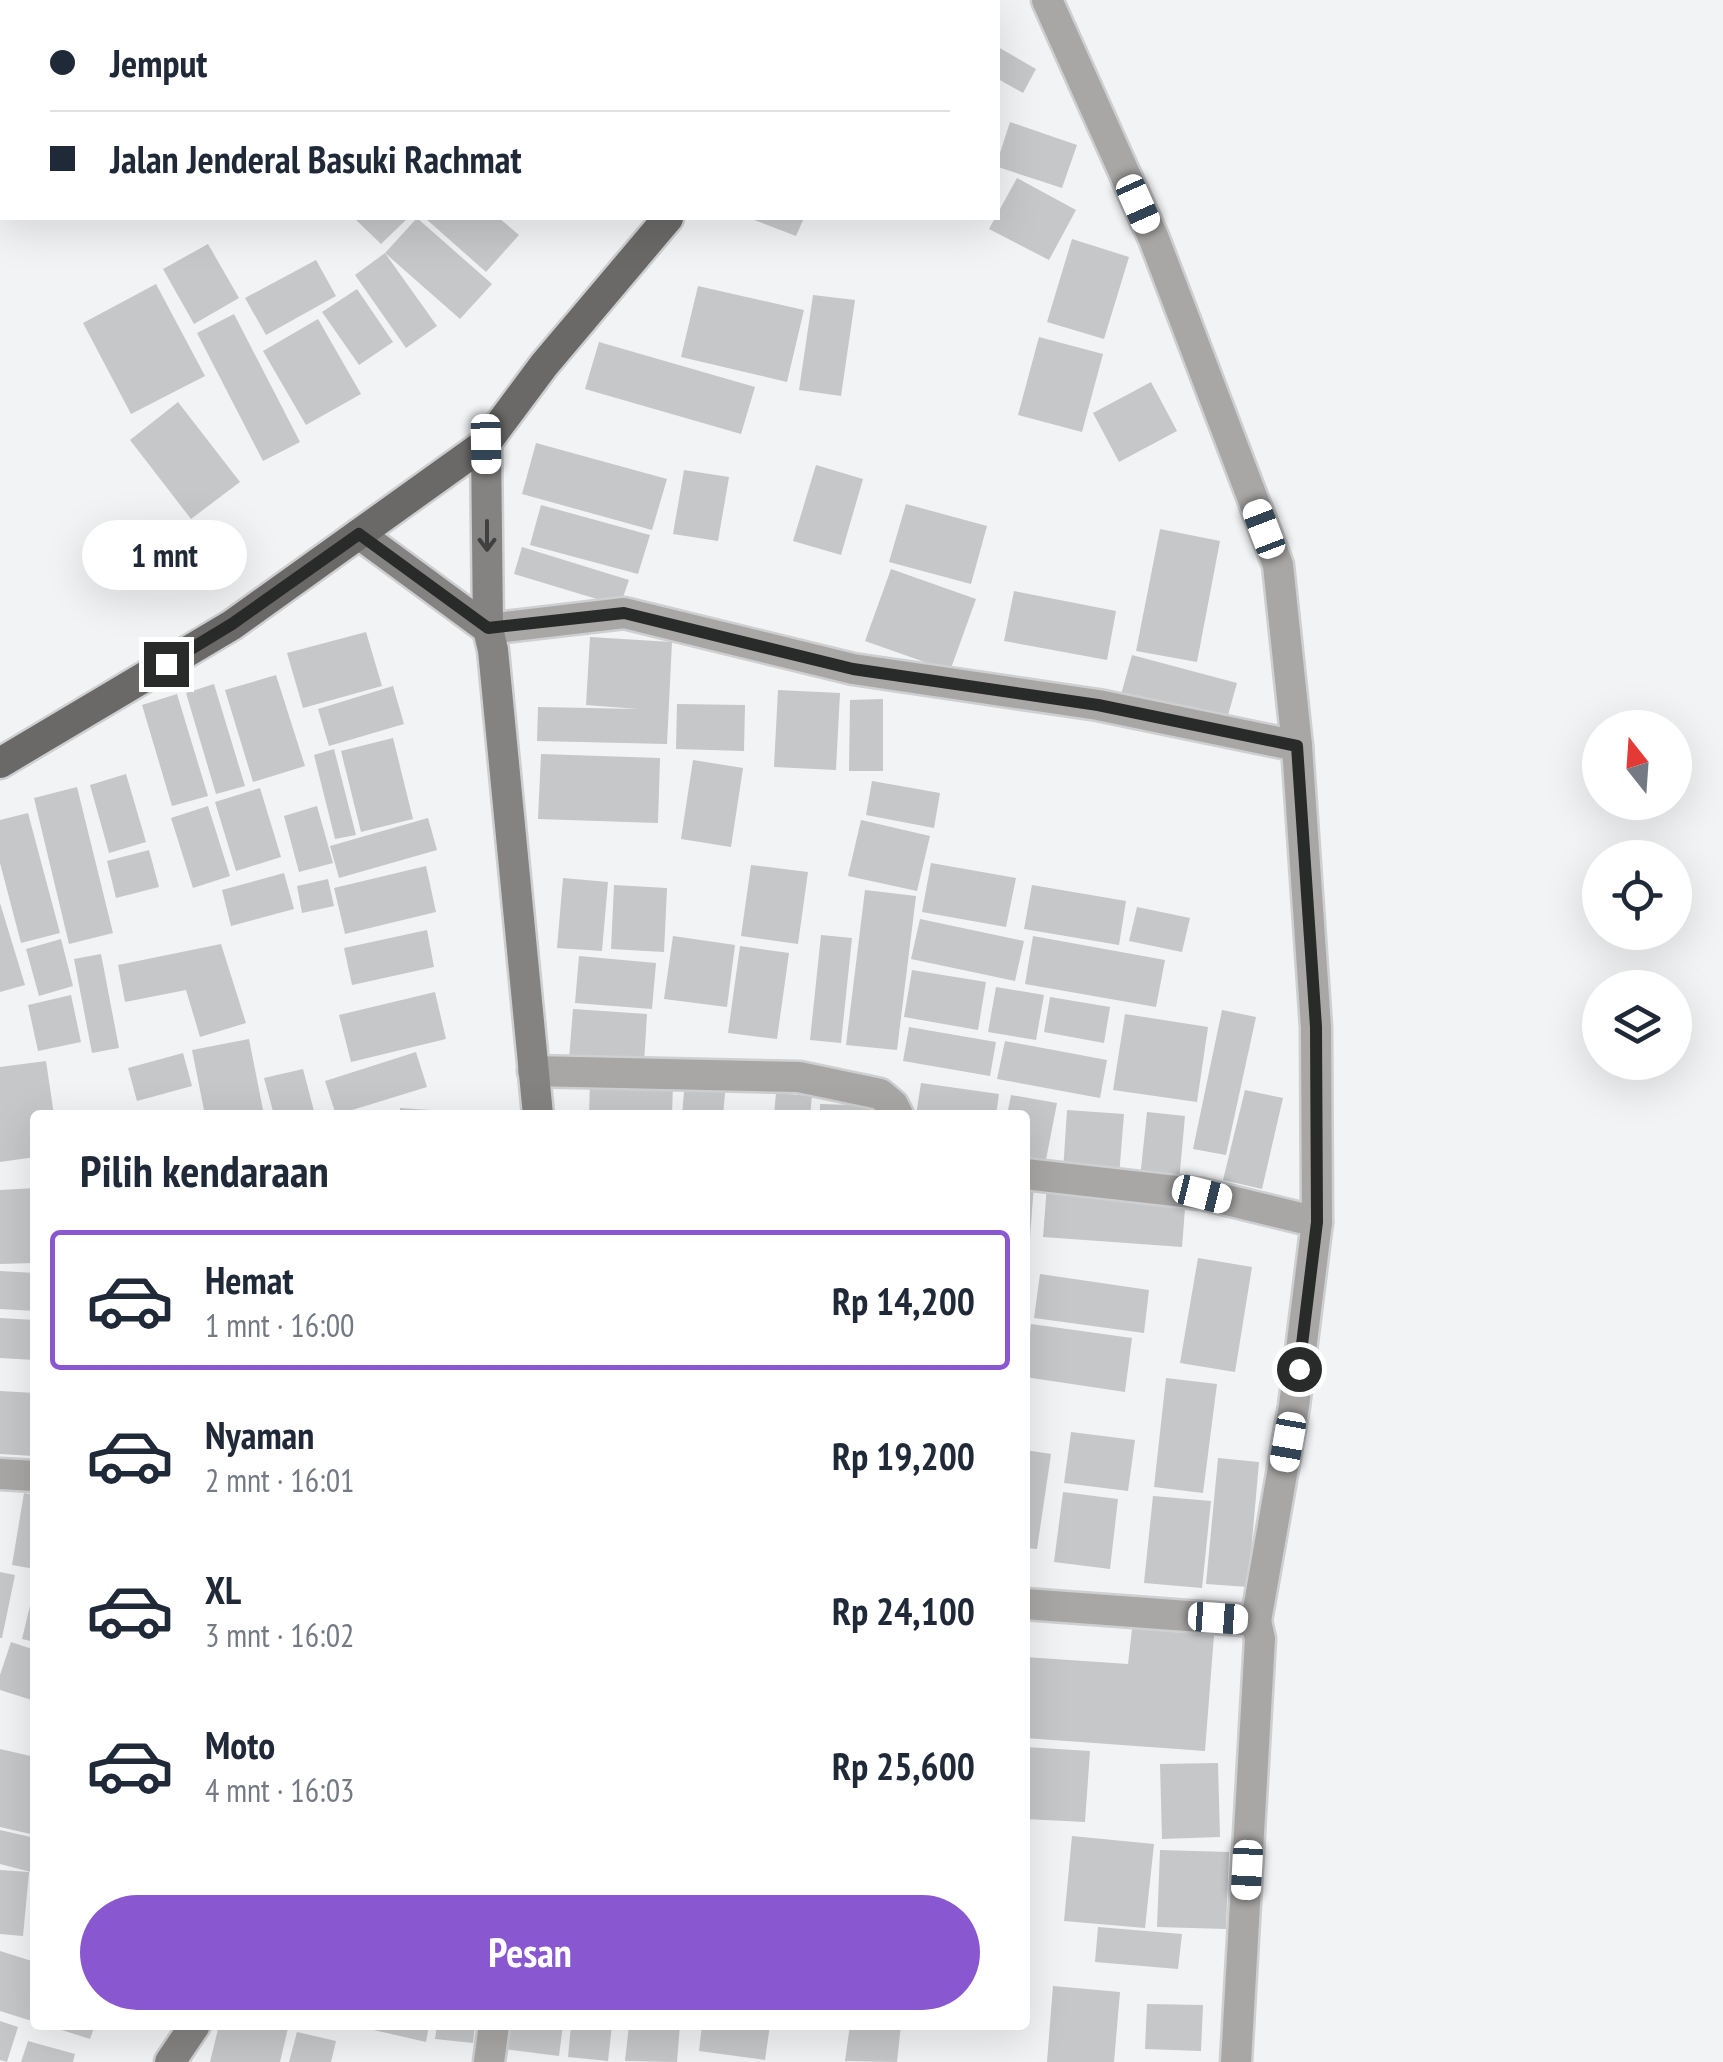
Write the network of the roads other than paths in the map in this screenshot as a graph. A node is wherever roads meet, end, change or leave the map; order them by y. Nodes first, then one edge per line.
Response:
1 (1047, 0) edge
2 (666, 220) edge
3 (486, 444) junction
4 (359, 534) junction
5 (488, 628) junction
6 (1297, 746) junction
7 (0, 763) edge
8 (533, 1071) junction
9 (537, 1110) edge
10 (896, 1110) edge
11 (1030, 1175) edge
12 (1317, 1222) junction
13 (0, 1474) edge
14 (30, 1476) edge
15 (1030, 1604) edge
16 (1256, 1621) junction
17 (192, 2030) edge
18 (493, 2030) edge
19 (170, 2062) edge
20 (489, 2062) edge
21 (1236, 2062) edge

1 - 6 street
2 - 3 main road
3 - 4 main road
3 -> 5 street
4 - 5 street
4 - 7 main road
5 - 6 street
5 - 8 street
6 - 12 street
8 - 9 street
8 - 10 street
11 - 12 street
12 - 16 street
13 - 14 street
15 - 16 street
16 - 21 street
17 - 19 street
18 - 20 street

